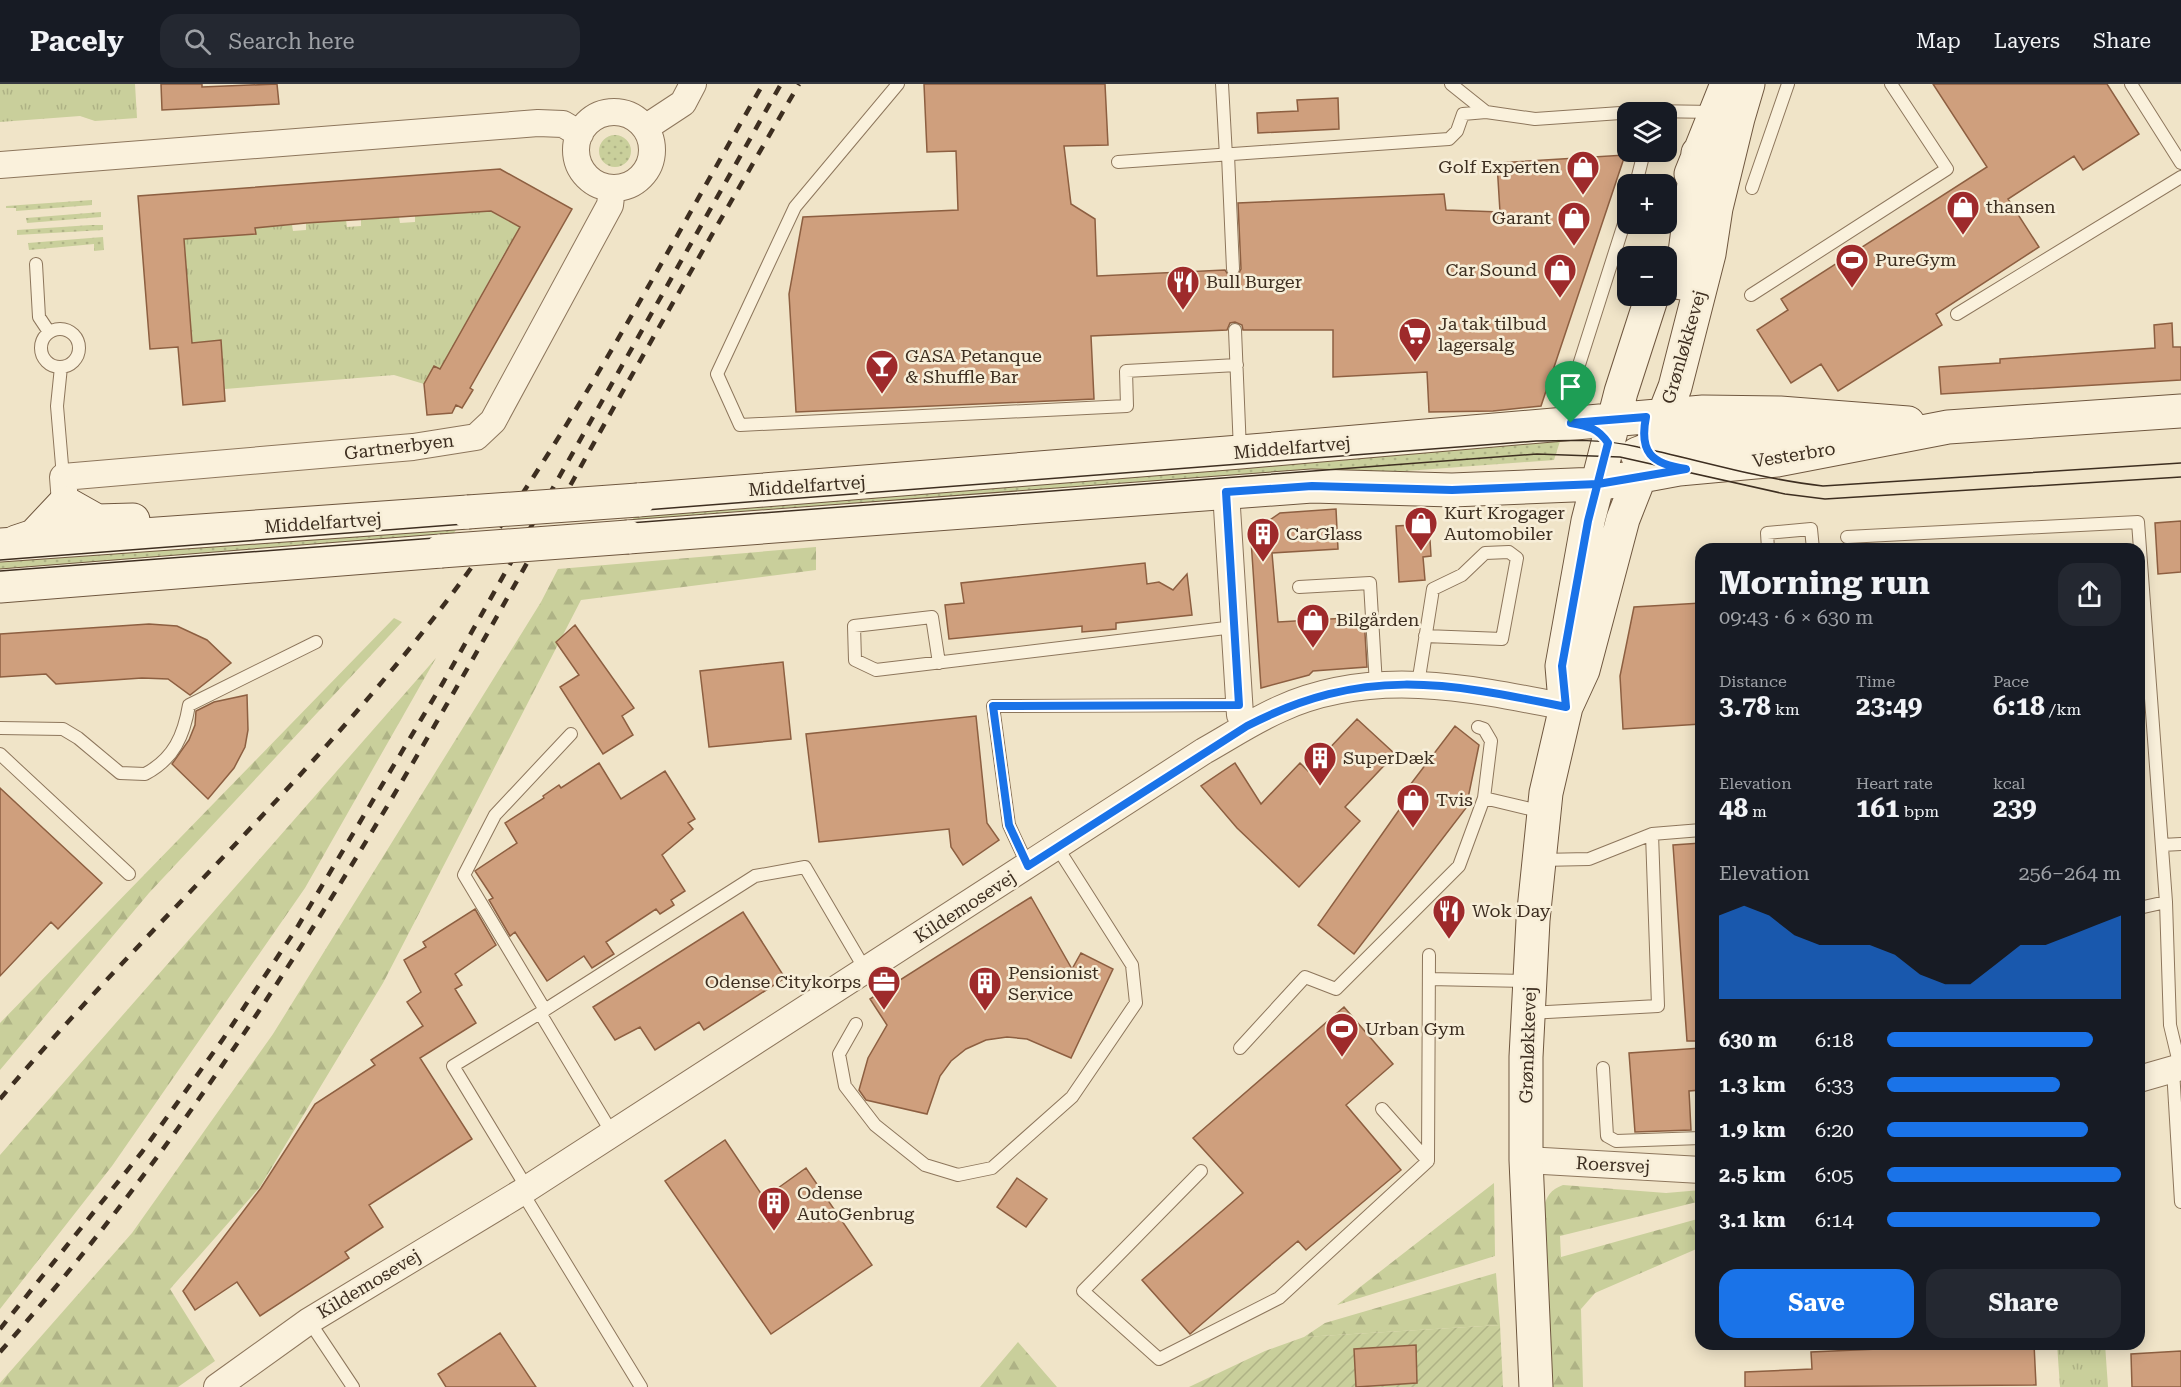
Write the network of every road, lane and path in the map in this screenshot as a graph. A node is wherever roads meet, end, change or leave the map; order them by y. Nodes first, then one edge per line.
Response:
1 (693, 84) edge
2 (898, 84) edge
3 (1222, 84) edge
4 (1450, 84) edge
5 (1748, 84) edge
6 (1788, 84) edge
7 (1891, 84) edge
8 (2131, 84) edge
9 (1728, 105) edge
10 (1677, 110) edge
11 (1486, 112) junction
12 (1617, 114) edge
13 (645, 128) junction
14 (580, 135) junction
15 (1698, 153) junction
16 (1227, 155) junction
17 (1118, 162) dead end
18 (2181, 163) edge
19 (0, 165) edge
20 (2181, 177) edge
21 (612, 188) junction
22 (1752, 188) dead end
23 (1621, 234) edge
24 (1668, 246) edge
25 (36, 264) dead end
26 (1233, 270) dead end
27 (1751, 295) dead end
28 (1650, 306) edge
29 (1958, 314) dead end
30 (1235, 330) dead end
31 (49, 332) junction
32 (1237, 364) junction
33 (61, 367) junction
34 (1571, 390) dead end
35 (2181, 411) edge
36 (1948, 427) junction
37 (1240, 452) junction
38 (1625, 456) junction
39 (64, 490) junction
40 (1226, 492) junction
41 (294, 525) junction
42 (1847, 537) dead end
43 (1768, 543) edge
44 (1812, 543) edge
45 (2140, 543) edge
46 (3, 545) edge
47 (0, 586) edge
48 (1299, 587) dead end
49 (2145, 616) edge
50 (1234, 627) junction
51 (1425, 636) junction
52 (316, 642) dead end
53 (939, 663) junction
54 (1418, 684) junction
55 (1376, 685) junction
56 (1566, 707) junction
57 (1243, 716) junction
58 (1478, 727) dead end
59 (0, 728) edge
60 (571, 734) dead end
61 (0, 754) edge
62 (1484, 798) junction
63 (1544, 812) junction
64 (1695, 830) edge
65 (1652, 834) junction
66 (2181, 844) edge
67 (2162, 845) junction
68 (1057, 847) junction
69 (1539, 860) junction
70 (1028, 866) junction
71 (129, 874) dead end
72 (2166, 902) junction
73 (2145, 907) edge
74 (1429, 956) dead end
75 (866, 971) junction
76 (1429, 979) junction
77 (1529, 981) junction
78 (542, 1012) junction
79 (1528, 1014) junction
80 (856, 1024) dead end
81 (1240, 1048) dead end
82 (1603, 1068) dead end
83 (2178, 1068) edge
84 (2145, 1077) edge
85 (1382, 1109) dead end
86 (612, 1134) junction
87 (1695, 1138) edge
88 (1526, 1160) junction
89 (1428, 1161) junction
90 (2180, 1167) edge
91 (1695, 1170) edge
92 (1202, 1171) dead end
93 (524, 1190) junction
94 (2181, 1202) edge
95 (309, 1321) junction
96 (217, 1387) edge
97 (353, 1387) edge
98 (641, 1387) edge
99 (1536, 1387) edge

1 - 13 street
2 - 32 lane
3 - 16 lane
4 - 11 lane
5 - 9 street, Grønløkkevej
6 - 22 lane
7 - 27 lane
8 - 18 lane
9 - 10 lane
9 - 15 street, Grønløkkevej
9 - 38 street, Grønløkkevej
11 - 12 lane
11 - 16 lane
13 - 14 street
13 - 21 street
14 - 19 street
14 - 21 street
15 - 24 street, Grønløkkevej
15 - 38 street
16 - 17 lane
16 - 26 lane
20 - 29 lane
21 - 39 street, Gartnerbyen
23 - 34 lane
25 - 31 lane
28 - 38 street, Grønløkkevej
30 - 32 lane
31 - 33 lane
31 - 33 lane
32 - 37 lane
33 - 39 lane
35 - 36 street, Vesterbro
36 - 38 street, Vesterbro
36 - 38 street, Vesterbro
37 - 38 street, Middelfartvej
37 - 41 street, Middelfartvej, bridge
38 - 40 street, Middelfartvej
38 - 56 street, Grønløkkevej
38 - 56 street, Grønløkkevej
39 - 41 street
39 - 46 street
40 - 47 street, Middelfartvej, bridge
40 - 50 street
41 - 46 street, Middelfartvej
42 - 45 lane
43 - 44 lane
48 - 55 lane
49 - 67 lane
50 - 53 lane
50 - 57 street
51 - 51 lane
51 - 54 lane
52 - 59 lane
53 - 53 lane
54 - 55 street, Kildemosevej
54 - 56 street, Kildemosevej
55 - 57 street, Kildemosevej
56 - 63 street, Grønløkkevej
57 - 68 street, Kildemosevej
57 - 70 lane
58 - 62 lane
60 - 78 lane
61 - 71 lane
62 - 63 lane
62 - 81 lane
63 - 69 street, Grønløkkevej
64 - 65 lane
65 - 69 lane
65 - 79 lane
66 - 67 lane
67 - 72 lane
68 - 70 street, Kildemosevej
68 - 80 lane
69 - 77 street, Grønløkkevej
70 - 75 street, Kildemosevej
72 - 73 lane
72 - 83 lane
74 - 76 lane
75 - 78 lane
75 - 86 street, Kildemosevej
76 - 77 lane
76 - 89 lane
77 - 79 street, Grønløkkevej
78 - 86 lane
78 - 93 lane
79 - 88 street, Grønløkkevej
82 - 87 lane
83 - 84 street
83 - 90 lane
85 - 89 lane
86 - 93 street, Kildemosevej
88 - 91 street, Roersvej
88 - 99 street, Grønløkkevej
89 - 92 lane
90 - 94 lane
93 - 95 street, Kildemosevej
93 - 98 lane
95 - 96 street, Kildemosevej
95 - 97 lane

